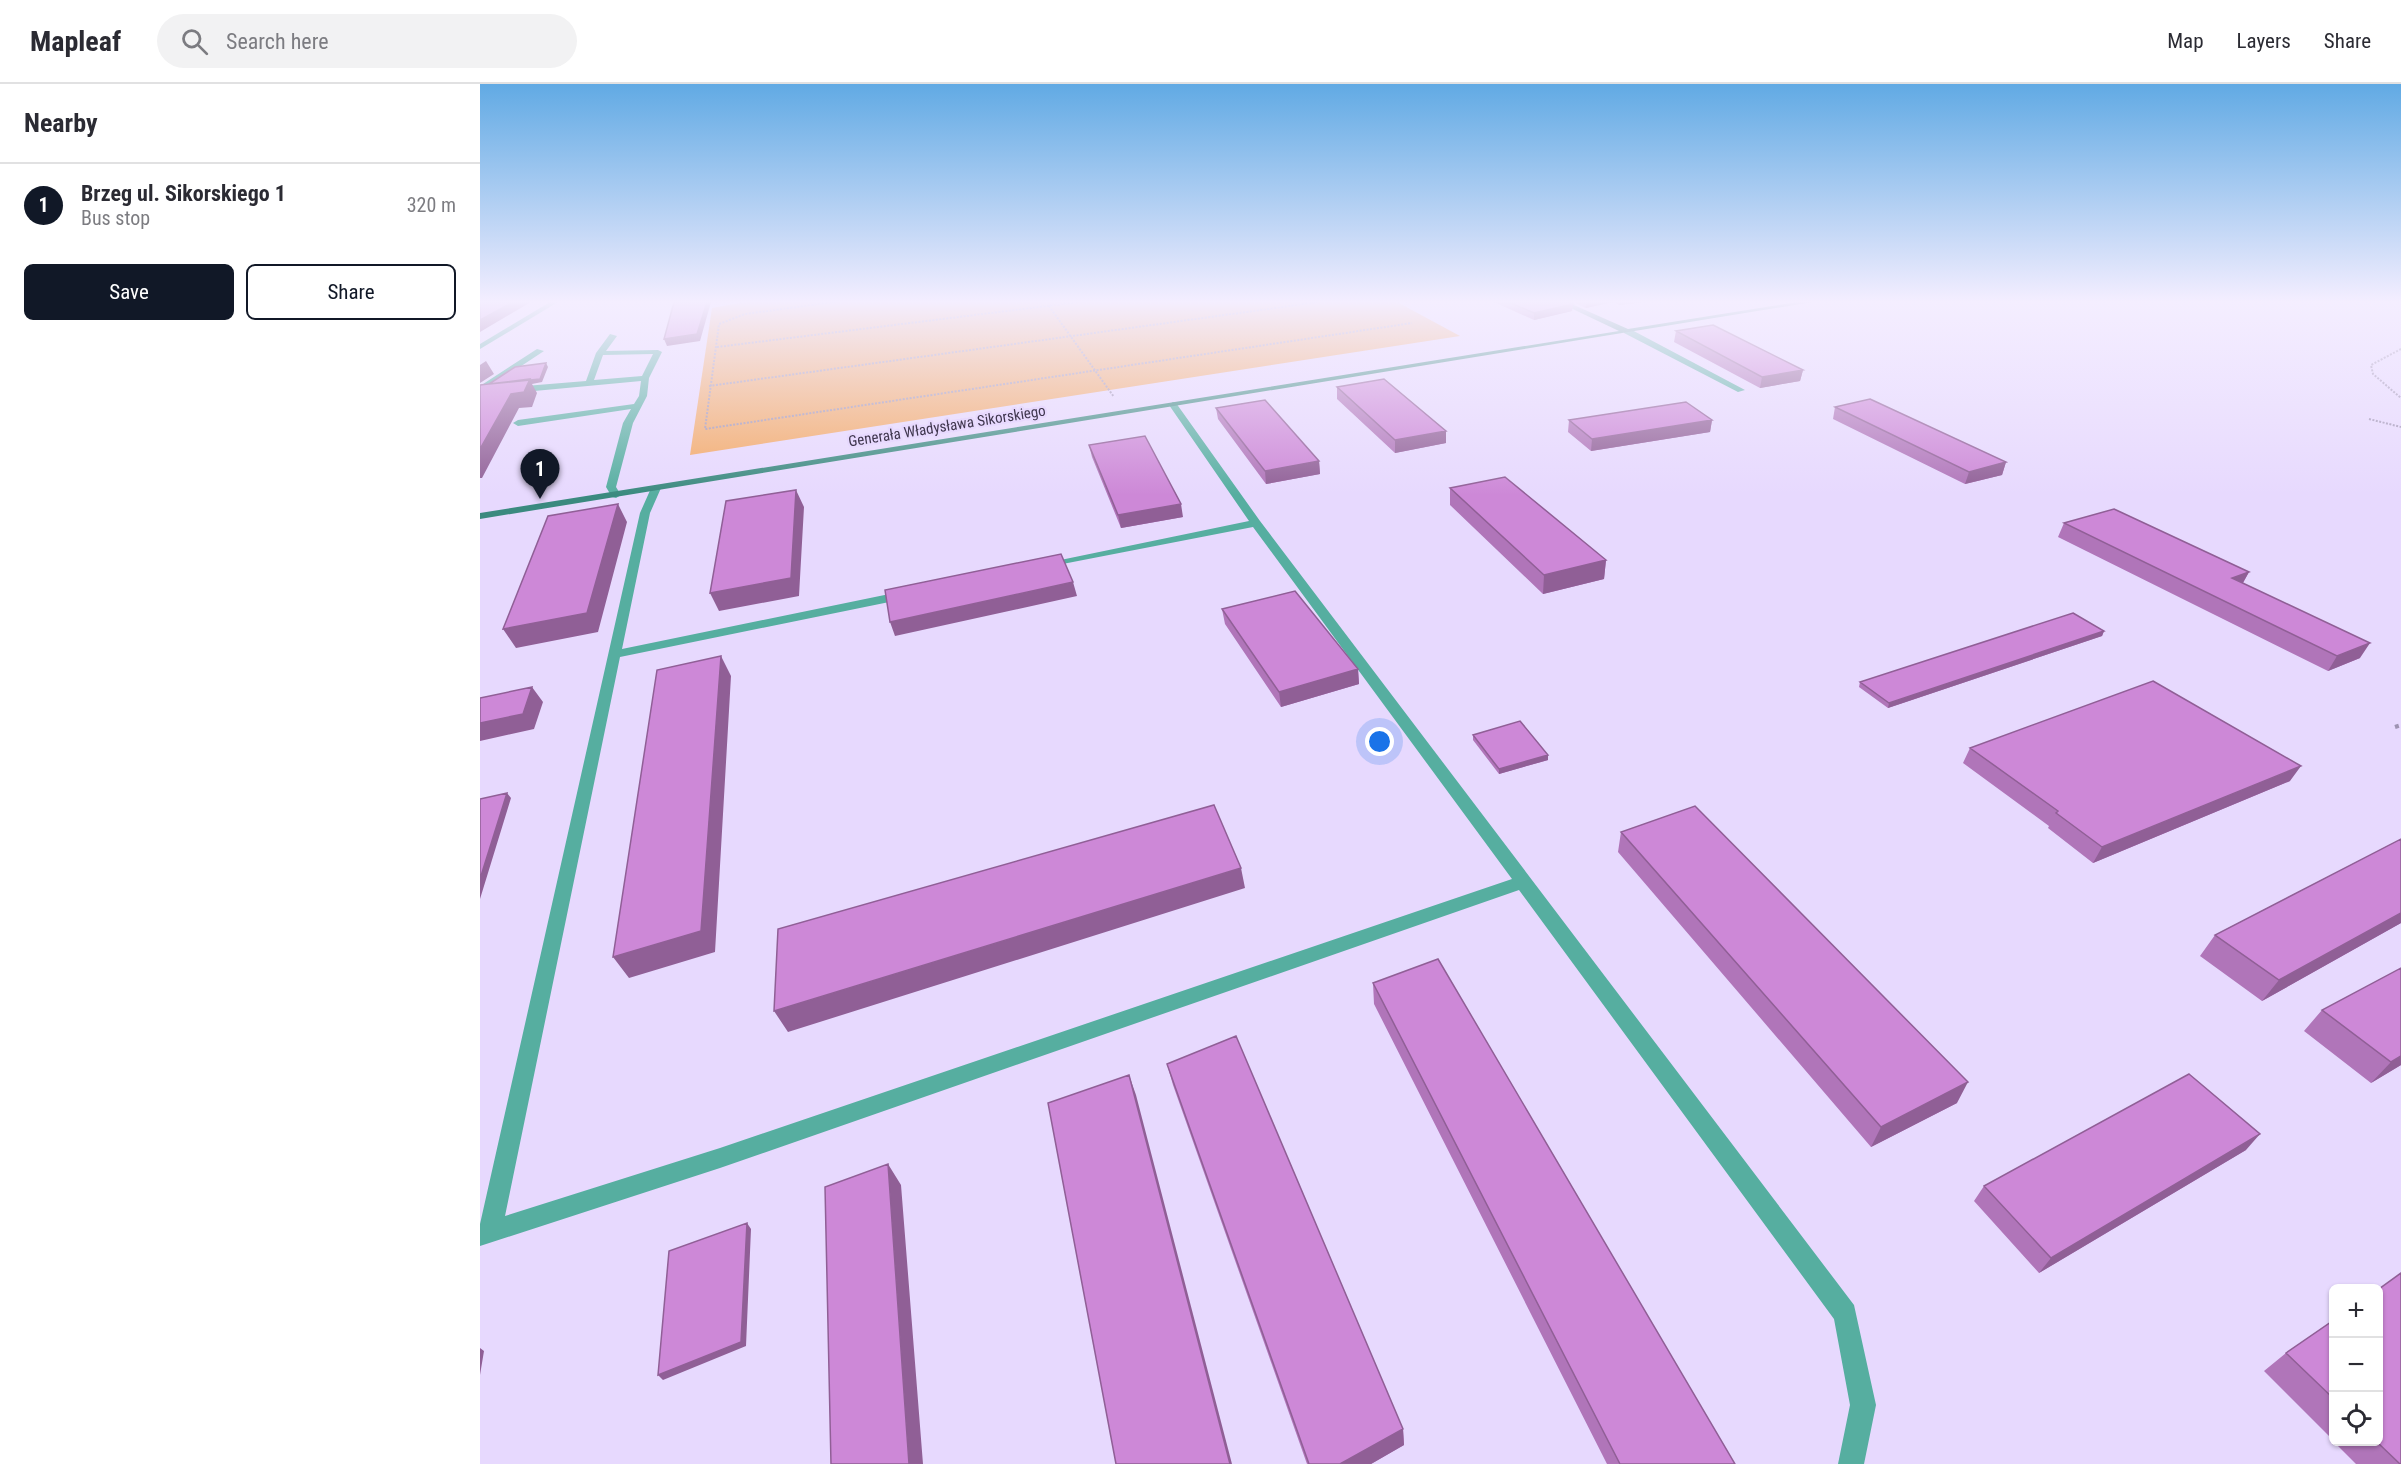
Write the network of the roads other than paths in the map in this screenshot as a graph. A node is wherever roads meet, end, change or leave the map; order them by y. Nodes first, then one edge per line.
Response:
1 (516, 366) edge
2 (595, 366) edge
3 (651, 366) edge
4 (1413, 366) edge
5 (1695, 366) edge
6 (645, 378) junction
7 (589, 383) junction
8 (480, 390) edge
9 (1741, 390) dead end
10 (480, 396) edge
11 (643, 396) junction
12 (1173, 405) junction
13 (637, 406) junction
14 (525, 412) edge
15 (632, 417) junction
16 (518, 423) dead end
17 (513, 434) dead end
18 (656, 488) junction
19 (616, 495) junction
20 (480, 516) edge
21 (1256, 523) junction
22 (1034, 568) edge
23 (918, 592) edge
24 (614, 654) junction
25 (1523, 882) junction
26 (485, 1234) edge
27 (1851, 1464) edge

1 - 8 street
2 - 7 street
3 - 6 street
4 - 12 main road, Generała Władysława Sikorskiego
5 - 9 street
6 - 7 street
6 - 11 street
7 - 10 street
11 - 13 street
11 - 14 street
12 - 18 main road, Generała Władysława Sikorskiego
12 - 21 street
13 - 15 street
13 - 16 street
15 - 17 street
15 - 19 street
18 - 19 main road, Generała Władysława Sikorskiego
18 - 24 street
19 - 20 main road, Generała Władysława Sikorskiego
21 - 22 street
21 - 25 street
23 - 24 street
24 - 26 street
25 - 26 street
25 - 27 street

